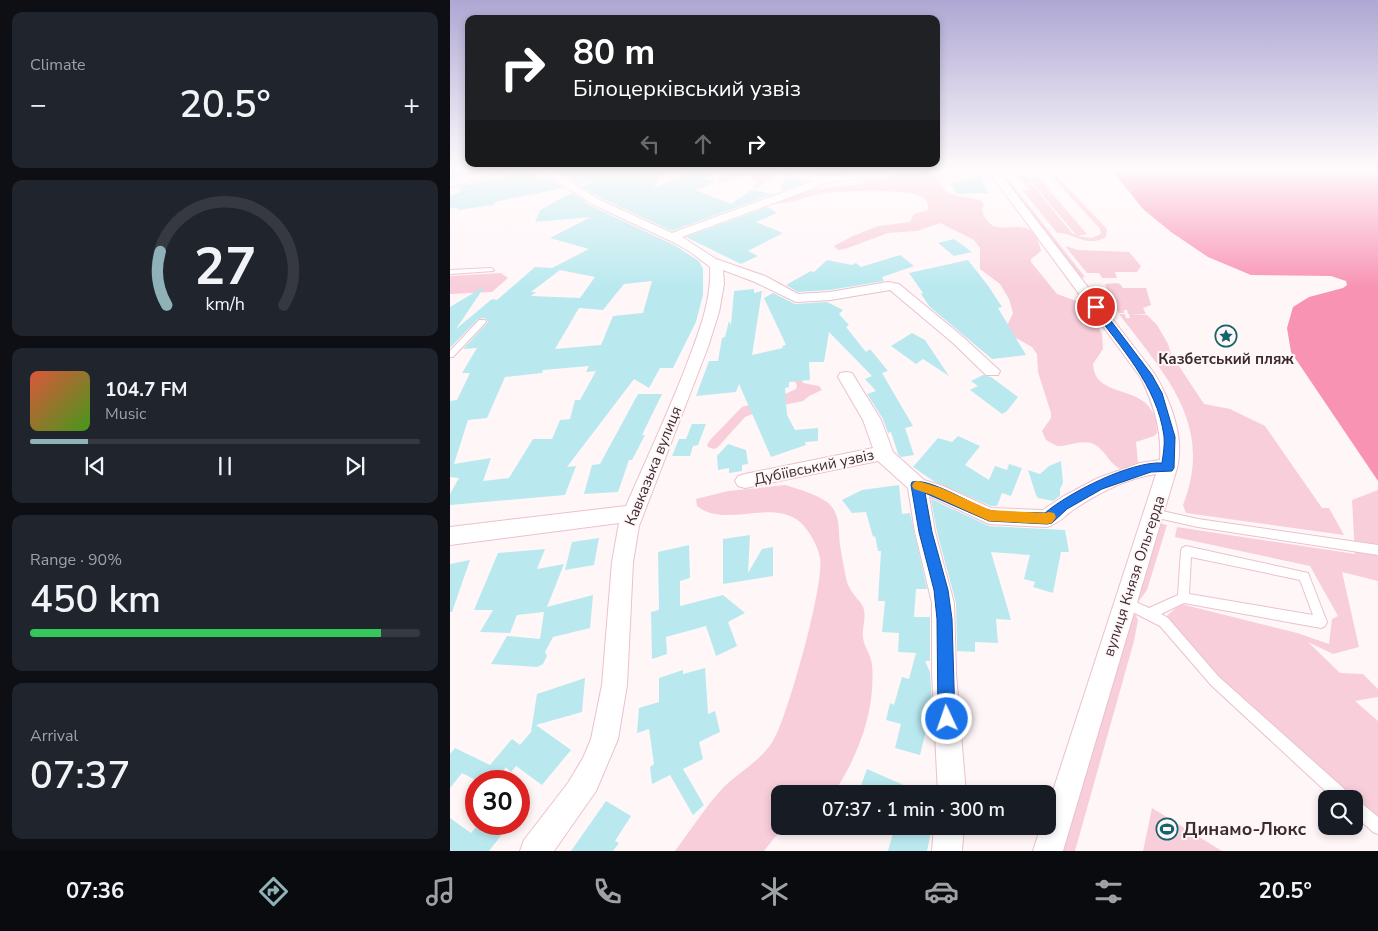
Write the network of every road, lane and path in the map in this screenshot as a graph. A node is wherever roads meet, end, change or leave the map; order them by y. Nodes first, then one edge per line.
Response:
1 (610, 209) edge
2 (748, 209) edge
3 (1022, 209) edge
4 (671, 237) junction
5 (491, 270) dead end
6 (716, 270) junction
7 (450, 272) edge
8 (482, 322) dead end
9 (450, 355) edge
10 (992, 371) dead end
11 (846, 377) dead end
12 (883, 453) junction
13 (1168, 468) junction
14 (745, 481) dead end
15 (917, 485) junction
16 (633, 513) junction
17 (1153, 513) junction
18 (450, 536) edge
19 (1378, 550) edge
20 (1183, 598) junction
21 (1124, 602) junction
22 (1149, 614) junction
23 (951, 785) edge
24 (1336, 790) edge
25 (1363, 814) edge
26 (1378, 827) edge
27 (948, 835) edge
28 (535, 851) edge
29 (947, 851) edge
30 (1048, 851) edge

1 - 4 street
2 - 4 street
3 - 13 street, вулиця Князя Ольгерда
4 - 6 street
5 - 7 lane
6 - 10 street
6 - 16 street, Кавказька вулиця
8 - 9 lane
11 - 12 street
12 - 14 street, Дубіївський узвіз
12 - 15 street
13 - 15 street
13 - 17 street, вулиця Князя Ольгерда
15 - 23 street
16 - 18 street
16 - 28 street, Кавказька вулиця
17 - 19 lane
17 - 21 street, вулиця Князя Ольгерда
20 - 20 lane
20 - 22 lane
21 - 22 lane
21 - 30 street, вулиця Князя Ольгерда
22 - 24 lane
25 - 26 lane
27 - 29 street

